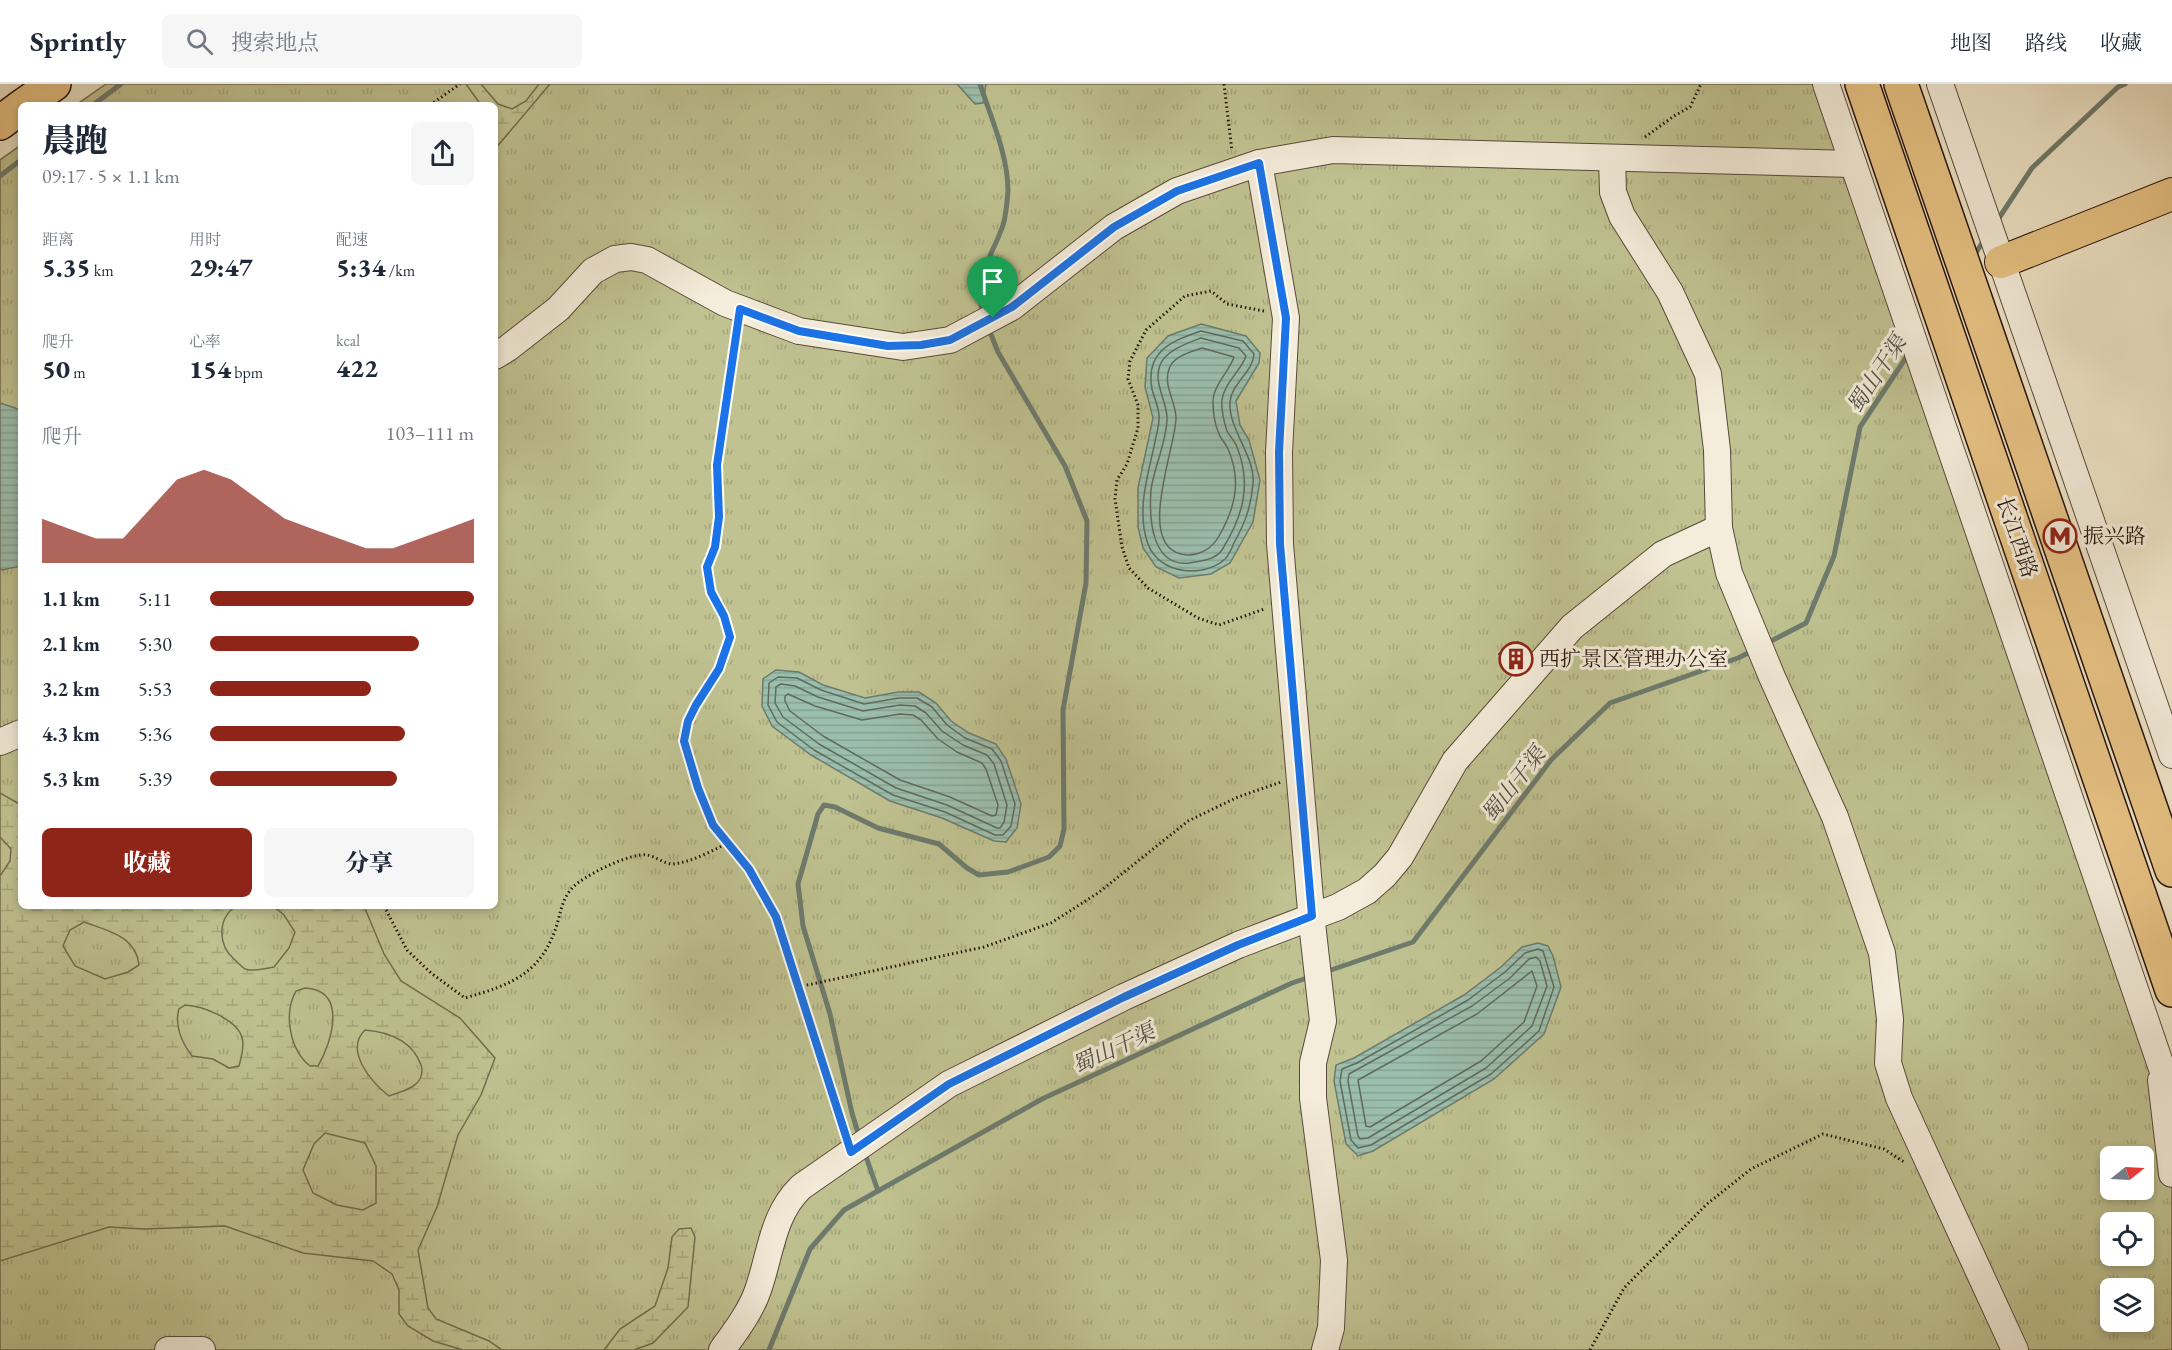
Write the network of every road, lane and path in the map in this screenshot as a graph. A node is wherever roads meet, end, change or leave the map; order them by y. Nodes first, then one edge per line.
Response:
1 (54, 84) edge
2 (460, 84) edge
3 (1224, 84) edge
4 (1701, 84) edge
5 (1826, 84) edge
6 (1862, 84) edge
7 (1901, 84) edge
8 (1940, 84) edge
9 (29, 102) edge
10 (434, 102) edge
11 (18, 110) edge
12 (0, 123) edge
13 (1618, 158) junction
14 (1259, 163) junction
15 (1854, 164) junction
16 (1234, 171) junction
17 (2172, 194) edge
18 (2001, 262) junction
19 (740, 309) junction
20 (1286, 318) junction
21 (498, 354) edge
22 (1719, 528) junction
23 (1284, 602) junction
24 (18, 734) edge
25 (0, 742) edge
26 (2172, 755) edge
27 (1299, 776) junction
28 (728, 843) junction
29 (2172, 870) edge
30 (386, 909) edge
31 (1312, 919) junction
32 (798, 987) junction
33 (2172, 990) edge
34 (2158, 1056) junction
35 (2172, 1098) edge
36 (858, 1147) junction
37 (1908, 1165) dead end
38 (2172, 1174) edge
39 (168, 1350) edge
40 (202, 1350) edge
41 (722, 1350) edge
42 (1324, 1350) edge
43 (1590, 1350) edge
44 (2015, 1350) edge

1 - 9 highway
2 - 10 path
3 - 16 path
4 - 13 path
5 - 15 street
6 - 33 highway, 长江西路
7 - 29 highway, 长江西路
8 - 18 street
11 - 12 highway
13 - 14 street
13 - 15 street
13 - 22 street
14 - 16 street
14 - 20 street
15 - 34 street
16 - 19 street
17 - 18 main road
18 - 26 street
19 - 21 street
19 - 28 path
20 - 23 street
20 - 23 path
22 - 31 street
22 - 44 street
23 - 27 street
24 - 25 street
27 - 31 street
27 - 32 path
28 - 30 path
28 - 32 path
31 - 36 street
31 - 42 street
32 - 36 path
34 - 35 street
34 - 38 street
36 - 41 street
37 - 43 path
39 - 40 street

